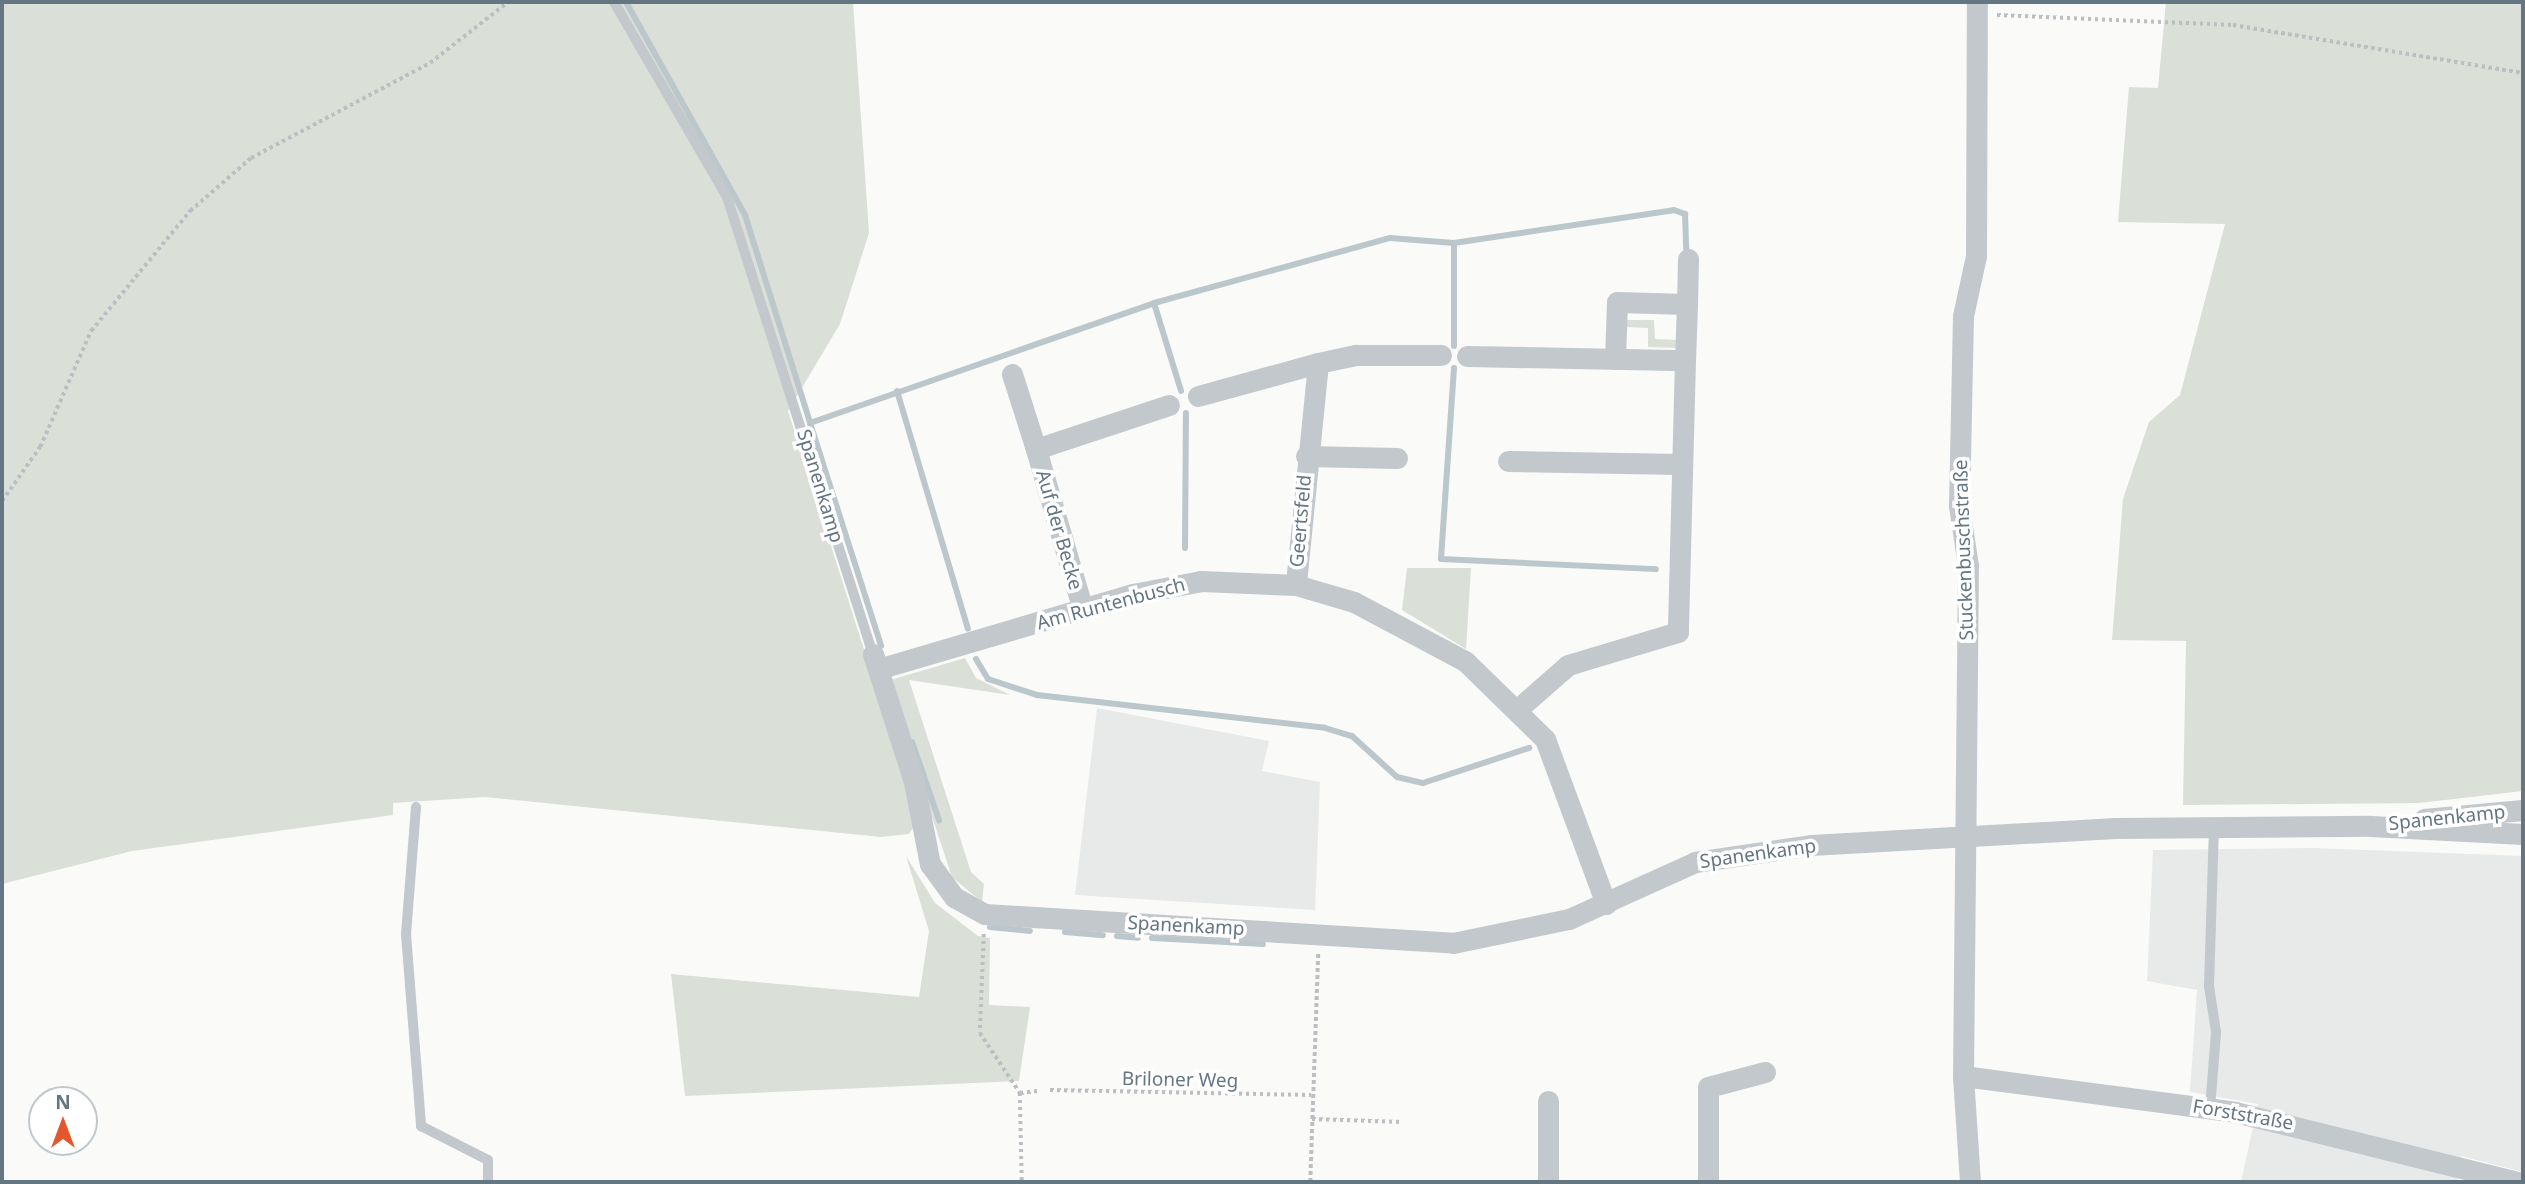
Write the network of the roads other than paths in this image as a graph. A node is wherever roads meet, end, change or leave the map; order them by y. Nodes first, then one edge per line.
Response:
1 (614, 2) edge
2 (1977, 8) edge
3 (1688, 259) dead end
4 (1687, 304) junction
5 (1441, 355) dead end
6 (1467, 356) dead end
7 (1615, 359) junction
8 (1685, 360) junction
9 (1318, 363) junction
10 (1012, 374) dead end
11 (1198, 396) dead end
12 (1169, 405) dead end
13 (1036, 449) junction
14 (1306, 456) junction
15 (1396, 458) dead end
16 (1508, 461) dead end
17 (1681, 464) junction
18 (1296, 585) junction
19 (1083, 610) junction
20 (876, 662) junction
21 (1518, 709) junction
22 (416, 807) dead end
23 (2523, 810) edge
24 (2370, 826) junction
25 (2214, 827) junction
26 (2523, 834) edge
27 (1967, 836) junction
28 (1606, 904) junction
29 (1765, 1072) dead end
30 (1963, 1076) junction
31 (1548, 1101) dead end
32 (2210, 1109) junction
33 (488, 1182) edge
34 (1548, 1182) edge
35 (1708, 1182) edge
36 (1970, 1182) edge
37 (2517, 1182) edge

1 - 20 lane, Spanenkamp
2 - 27 street, Stuckenbuschstraße
3 - 4 street
4 - 7 street
4 - 8 street
5 - 9 street
6 - 7 street
7 - 8 street
8 - 17 street
9 - 11 street
9 - 14 street, Geertsfeld
10 - 13 street, Auf der Becke
12 - 13 street, Auf der Becke
13 - 19 street, Auf der Becke
14 - 15 street, Geertsfeld
14 - 18 street, Geertsfeld
16 - 17 street
17 - 21 street
18 - 19 street, Am Runtenbusch
18 - 21 street, Am Runtenbusch
19 - 20 street, Am Runtenbusch
20 - 28 street, Spanenkamp
21 - 28 street, Am Runtenbusch
22 - 33 lane
23 - 24 street, Spanenkamp
24 - 25 street, Spanenkamp
24 - 26 street, Spanenkamp
25 - 27 street, Spanenkamp
25 - 32 lane
27 - 28 street, Spanenkamp
27 - 30 street, Stuckenbuschstraße
29 - 35 street
30 - 32 street, Forststraße
30 - 36 street, Stuckenbuschstraße
31 - 34 street
32 - 37 street, Forststraße

